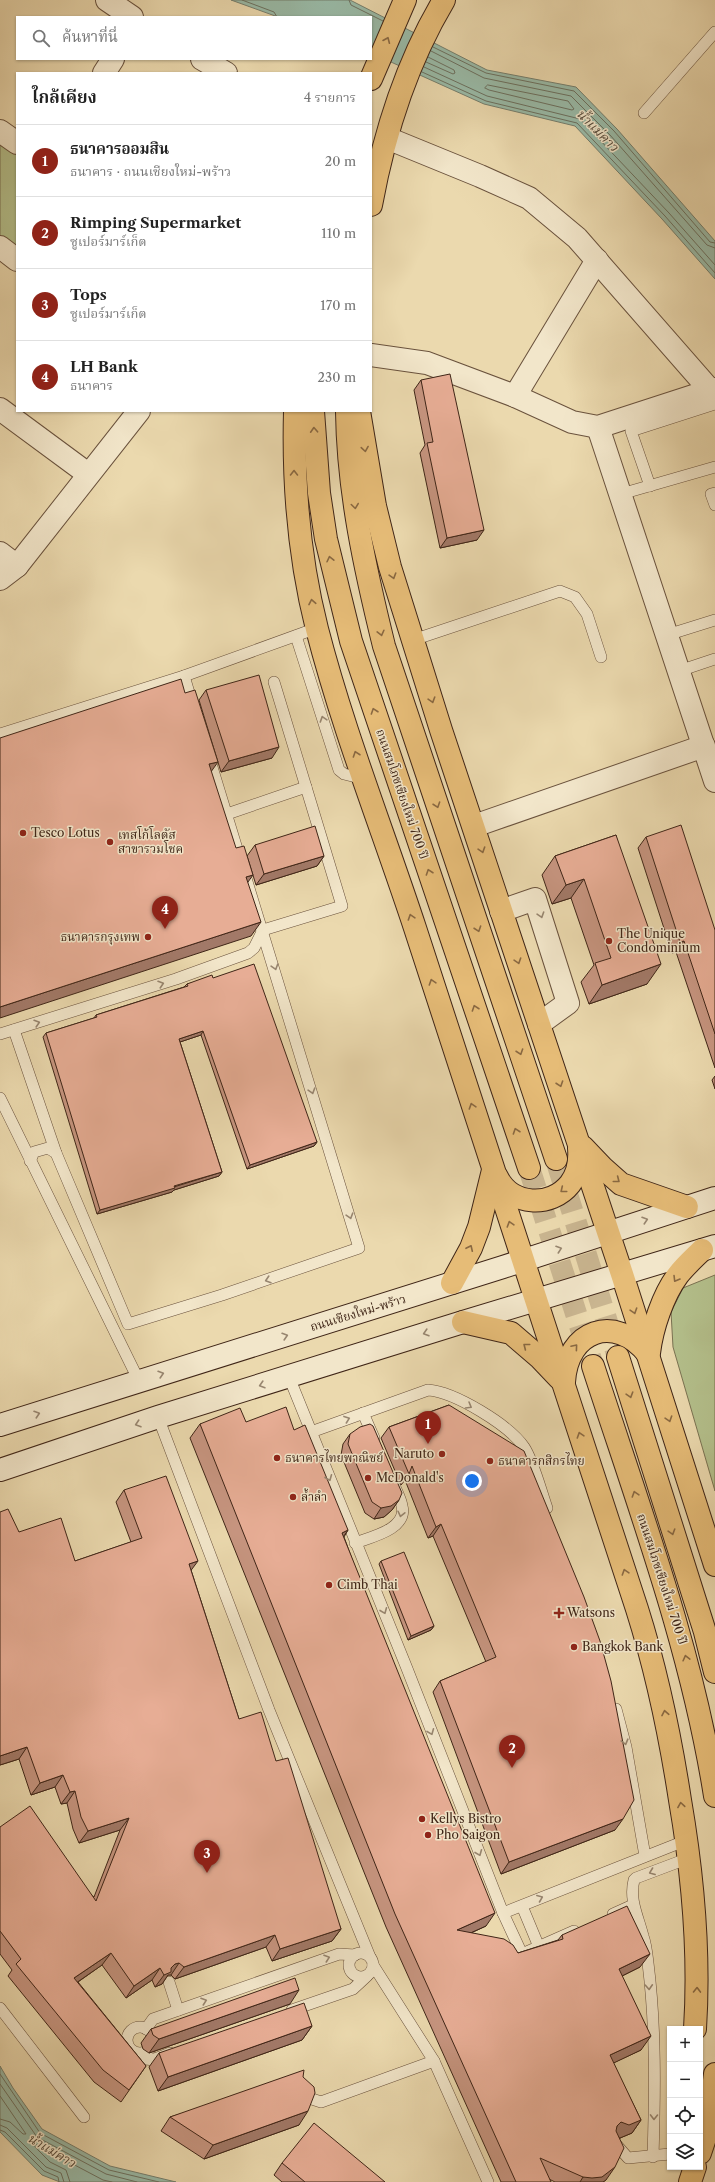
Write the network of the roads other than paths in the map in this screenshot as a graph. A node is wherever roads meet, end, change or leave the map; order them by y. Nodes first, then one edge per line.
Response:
1 (107, 0) edge
2 (444, 0) edge
3 (402, 6) edge
4 (131, 16) edge
5 (715, 32) edge
6 (112, 60) edge
7 (204, 60) edge
8 (105, 72) edge
9 (224, 72) edge
10 (373, 74) edge
11 (644, 113) dead end
12 (0, 130) edge
13 (387, 138) junction
14 (16, 142) edge
15 (372, 201) edge
16 (0, 247) edge
17 (16, 259) edge
18 (596, 260) junction
19 (372, 355) edge
20 (713, 394) edge
21 (515, 396) junction
22 (0, 409) edge
23 (138, 412) edge
24 (296, 412) edge
25 (296, 412) edge
26 (347, 412) edge
27 (358, 412) edge
28 (598, 427) junction
29 (715, 467) edge
30 (88, 474) junction
31 (650, 486) junction
32 (715, 493) edge
33 (621, 494) junction
34 (715, 506) edge
35 (0, 553) edge
36 (17, 566) junction
37 (0, 579) edge
38 (715, 620) edge
39 (317, 628) junction
40 (667, 635) junction
41 (296, 636) junction
42 (413, 640) junction
43 (601, 657) dead end
44 (715, 659) edge
45 (679, 671) junction
46 (184, 676) junction
47 (274, 682) dead end
48 (197, 719) edge
49 (0, 734) edge
50 (204, 741) edge
51 (704, 746) junction
52 (364, 779) junction
53 (715, 781) edge
54 (306, 787) junction
55 (227, 814) junction
56 (474, 826) junction
57 (501, 911) junction
58 (264, 930) junction
59 (539, 1024) junction
60 (14, 1030) junction
61 (0, 1034) edge
62 (0, 1098) edge
63 (579, 1143) junction
64 (56, 1153) junction
65 (30, 1160) junction
66 (556, 1160) tunnel mouth
67 (529, 1168) tunnel mouth
68 (493, 1169) junction
69 (715, 1198) edge
70 (686, 1207) junction
71 (608, 1232) junction
72 (709, 1248) edge
73 (522, 1261) junction
74 (622, 1274) junction
75 (452, 1283) junction
76 (536, 1300) junction
77 (464, 1322) junction
78 (649, 1355) junction
79 (618, 1358) tunnel mouth
80 (593, 1366) tunnel mouth
81 (289, 1377) junction
82 (139, 1381) junction
83 (564, 1383) junction
84 (364, 1413) junction
85 (158, 1417) junction
86 (0, 1425) edge
87 (311, 1432) junction
88 (379, 1449) edge
89 (0, 1470) edge
90 (391, 1478) edge
91 (550, 1516) edge
92 (355, 1543) junction
93 (715, 1566) edge
94 (715, 1672) edge
95 (612, 1695) edge
96 (715, 1796) edge
97 (688, 1849) junction
98 (645, 1856) junction
99 (628, 1863) junction
100 (634, 1880) junction
101 (633, 1905) junction
102 (522, 1906) junction
103 (503, 1913) junction
104 (604, 1918) edge
105 (582, 1927) edge
106 (539, 1946) junction
107 (355, 1954) junction
108 (372, 1961) junction
109 (366, 1976) junction
110 (168, 1982) edge
111 (0, 2008) edge
112 (178, 2010) junction
113 (278, 2015) edge
114 (694, 2026) edge
115 (146, 2029) junction
116 (180, 2050) edge
117 (139, 2054) junction
118 (434, 2061) junction
119 (715, 2074) edge
120 (300, 2088) edge
121 (84, 2117) dead end
122 (614, 2142) edge
123 (703, 2144) edge
124 (667, 2155) edge
125 (653, 2157) junction
126 (683, 2170) edge
127 (694, 2170) edge
128 (488, 2182) edge
129 (683, 2182) edge
130 (690, 2182) edge

1 - 4 street
2 - 13 main road
10 -> 3 main road
5 - 11 lane
6 - 8 street
7 - 9 street
12 - 14 street
13 - 15 main road
13 - 18 street
16 - 17 street
18 - 20 street
18 - 21 street
19 - 21 street
20 - 28 street
20 - 31 lane
21 - 28 street
22 - 30 street
23 - 30 street
39 -> 24 main road
67 -> 25 main road, ถนนสมโภชเชียงใหม่ 700 ปี
26 -> 66 main road
27 -> 42 main road
28 - 33 street
29 - 31 lane
30 - 36 street
31 - 33 lane
32 - 34 lane
33 - 40 street
35 - 36 street
36 - 37 street
38 - 40 lane
39 - 41 lane
52 -> 39 main road
40 - 45 street
41 - 46 lane
52 -> 41 lane
42 - 43 lane
42 -> 56 main road
44 - 45 lane
45 - 51 street
46 - 48 lane
46 - 49 lane
47 - 54 lane
50 - 55 lane
51 - 53 street
51 - 56 street
68 -> 52 main road
54 - 55 lane
54 - 58 lane
55 - 58 lane
56 -> 57 main road
57 -> 59 main road
57 -> 59 street
60 -> 58 lane
58 -> 64 lane
59 -> 63 main road
60 - 61 lane
60 - 64 lane
62 - 65 lane
63 -> 68 main road
63 -> 70 main road
63 - 71 main road
64 - 65 lane
65 - 82 lane
73 -> 68 main road
75 -> 68 main road
69 - 70 street, ถนนเชียงใหม่-พร้าว
71 -> 70 street, ถนนเชียงใหม่-พร้าว
73 -> 71 street, ถนนเชียงใหม่-พร้าว
71 - 74 main road
72 - 74 street
72 -> 78 main road
73 - 75 street, ถนนเชียงใหม่-พร้าว
73 - 76 main road
74 - 76 street
74 -> 78 main road
82 -> 75 street, ถนนเชียงใหม่-พร้าว
76 - 77 street
76 - 83 main road
77 -> 81 street
83 -> 77 main road
83 -> 78 main road
78 -> 93 main road
79 -> 94 main road, ถนนสมโภชเชียงใหม่ 700 ปี
96 -> 80 main road, ถนนสมโภชเชียงใหม่ 700 ปี
81 -> 85 street
81 - 87 lane
86 -> 82 street, ถนนเชียงใหม่-พร้าว
97 -> 83 main road
87 -> 84 lane
84 - 88 lane
84 -> 91 lane
85 -> 89 street
85 - 108 lane
87 -> 92 lane
90 -> 92 lane
92 -> 103 lane
95 -> 98 lane
97 - 98 lane
97 -> 100 lane
114 -> 97 main road
98 - 99 lane
99 - 100 lane
102 -> 99 lane
100 - 101 lane
101 - 104 lane
101 -> 125 lane
102 - 103 lane
102 - 106 lane
103 - 106 lane
105 - 106 lane
107 - 108 lane
107 - 109 lane
112 -> 107 lane
108 - 109 lane
108 - 118 lane
109 - 113 lane
110 - 112 lane
111 - 121 lane
112 - 115 lane
115 - 117 lane
115 - 117 lane
116 - 117 lane
118 - 120 lane
118 - 128 lane
119 - 123 main road
122 - 125 lane
124 - 125 lane
126 - 129 main road
127 - 130 main road

